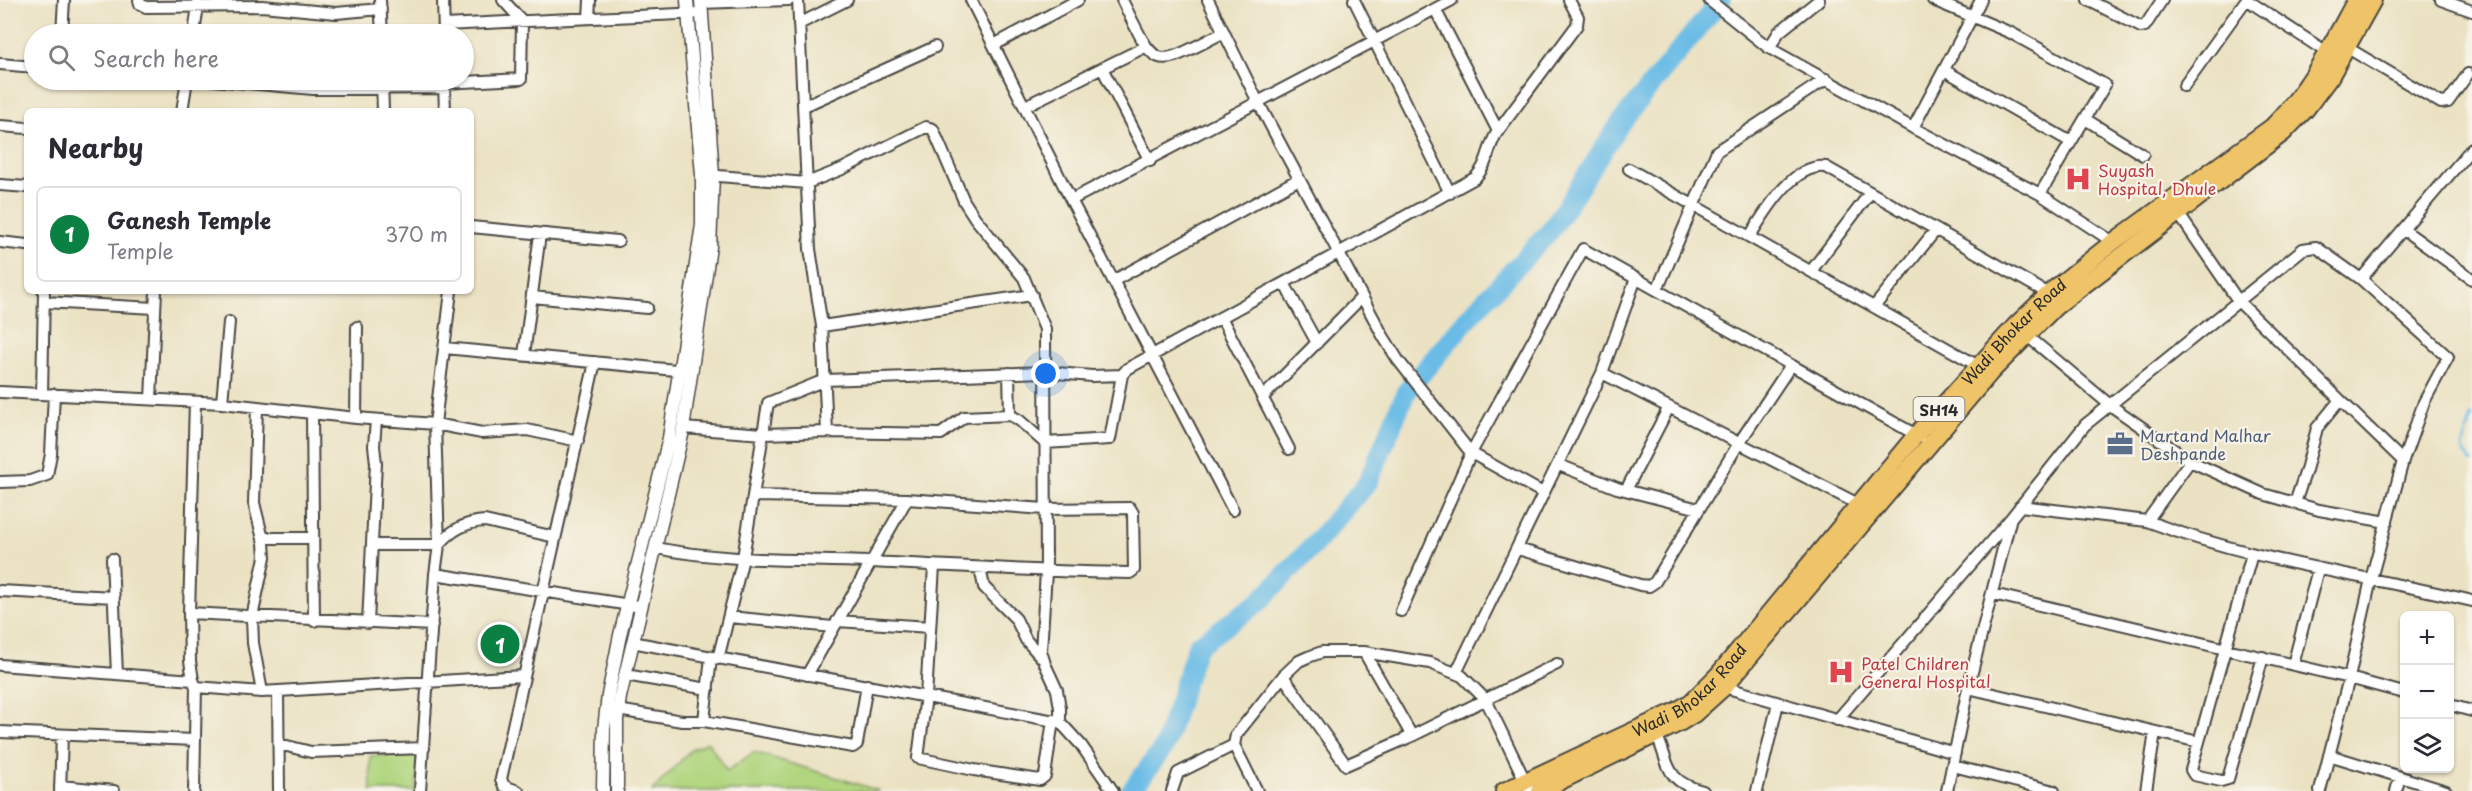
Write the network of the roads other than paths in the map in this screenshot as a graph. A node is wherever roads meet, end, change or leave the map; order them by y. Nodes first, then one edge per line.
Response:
1 (64, 0) edge
2 (139, 0) edge
3 (443, 0) edge
4 (503, 0) edge
5 (590, 0) edge
6 (687, 0) edge
7 (789, 0) edge
8 (798, 0) edge
9 (847, 0) edge
10 (971, 0) edge
11 (1078, 0) edge
12 (1122, 0) edge
13 (1208, 0) edge
14 (1354, 0) edge
15 (1452, 0) edge
16 (1569, 0) edge
17 (1709, 0) edge
18 (1819, 0) edge
19 (1933, 0) edge
20 (1982, 0) edge
21 (2088, 0) edge
22 (2162, 0) edge
23 (2246, 0) edge
24 (2356, 0) edge
25 (2373, 0) edge
26 (2441, 0) edge
27 (214, 2) edge
28 (292, 4) edge
29 (198, 5) junction
30 (381, 5) edge
31 (701, 6) edge
32 (1435, 9) junction
33 (2472, 11) edge
34 (687, 14) junction
35 (1972, 15) junction
36 (589, 18) junction
37 (522, 21) junction
38 (63, 24) edge
39 (195, 24) edge
40 (382, 24) edge
41 (444, 24) edge
42 (799, 24) junction
43 (474, 27) edge
44 (1224, 32) junction
45 (1375, 42) junction
46 (994, 45) junction
47 (935, 46) dead end
48 (1145, 48) junction
49 (1769, 48) junction
50 (2338, 53) junction
51 (0, 64) edge
52 (24, 66) edge
53 (1102, 68) junction
54 (1944, 70) junction
55 (2468, 74) dead end
56 (1826, 79) junction
57 (474, 81) edge
58 (2184, 86) dead end
59 (185, 90) edge
60 (382, 90) edge
61 (444, 90) edge
62 (1258, 102) junction
63 (804, 106) junction
64 (1025, 106) junction
65 (182, 108) edge
66 (383, 108) edge
67 (445, 108) edge
68 (2085, 118) junction
69 (0, 126) edge
70 (24, 128) edge
71 (1913, 128) junction
72 (1498, 131) junction
73 (2071, 142) junction
74 (2472, 148) edge
75 (2143, 155) dead end
76 (1150, 161) junction
77 (1629, 169) dead end
78 (708, 175) junction
79 (1299, 179) junction
80 (807, 183) junction
81 (0, 185) edge
82 (24, 188) edge
83 (1450, 193) junction
84 (1870, 193) junction
85 (2040, 194) junction
86 (1071, 200) junction
87 (1692, 203) junction
88 (2178, 213) junction
89 (474, 227) edge
90 (2404, 230) junction
91 (1935, 231) junction
92 (540, 234) junction
93 (1750, 236) junction
94 (0, 242) edge
95 (618, 242) dead end
96 (2113, 242) junction
97 (24, 245) edge
98 (1339, 253) junction
99 (1811, 271) junction
100 (1636, 279) junction
101 (2361, 279) junction
102 (2472, 279) edge
103 (1113, 281) junction
104 (1284, 283) junction
105 (1657, 290) junction
106 (156, 294) edge
107 (451, 294) edge
108 (2049, 294) junction
109 (1032, 295) junction
110 (44, 297) edge
111 (532, 297) junction
112 (1362, 297) junction
113 (2239, 302) junction
114 (1874, 307) junction
115 (155, 308) junction
116 (647, 308) dead end
117 (1221, 317) junction
118 (229, 322) dead end
119 (822, 326) junction
120 (357, 327) dead end
121 (2021, 330) junction
122 (1317, 343) junction
123 (445, 348) junction
124 (524, 355) junction
125 (1151, 355) junction
126 (595, 362) junction
127 (1791, 365) junction
128 (1984, 369) junction
129 (686, 371) junction
130 (1045, 372) junction
131 (1009, 373) junction
132 (1602, 373) junction
133 (1122, 375) junction
134 (825, 380) junction
135 (0, 392) edge
136 (48, 394) junction
137 (1263, 398) junction
138 (151, 399) junction
139 (2340, 400) junction
140 (195, 402) junction
141 (222, 403) junction
142 (2110, 405) junction
143 (257, 407) junction
144 (1669, 407) junction
145 (312, 414) junction
146 (1010, 415) junction
147 (356, 418) junction
148 (376, 420) junction
149 (435, 424) junction
150 (683, 428) junction
151 (827, 432) junction
152 (764, 434) junction
153 (1924, 439) junction
154 (578, 441) junction
155 (1045, 443) junction
156 (1739, 443) junction
157 (1289, 449) dead end
158 (1471, 453) junction
159 (2190, 461) junction
160 (2403, 461) junction
161 (1559, 465) junction
162 (0, 482) edge
163 (1626, 490) junction
164 (1543, 493) junction
165 (753, 496) junction
166 (907, 499) junction
167 (2295, 503) junction
168 (2020, 506) junction
169 (1866, 508) junction
170 (1045, 509) junction
171 (1699, 509) junction
172 (1233, 510) dead end
173 (2011, 518) junction
174 (2147, 521) junction
175 (2386, 522) junction
176 (555, 537) junction
177 (263, 538) junction
178 (313, 538) junction
179 (439, 544) junction
180 (372, 545) junction
181 (656, 548) junction
182 (1518, 549) junction
183 (2252, 554) junction
184 (743, 558) junction
185 (112, 559) dead end
186 (869, 562) junction
187 (934, 566) junction
188 (980, 568) junction
189 (2318, 569) junction
190 (1047, 572) junction
191 (435, 574) junction
192 (2372, 579) junction
193 (542, 590) junction
194 (0, 591) edge
195 (1993, 594) junction
196 (114, 597) junction
197 (2472, 600) edge
198 (634, 606) junction
199 (1401, 611) dead end
200 (189, 613) junction
201 (252, 617) junction
202 (729, 617) junction
203 (314, 621) junction
204 (623, 622) junction
205 (368, 623) junction
206 (835, 624) junction
207 (636, 625) junction
208 (432, 626) junction
209 (930, 627) junction
210 (632, 642) junction
211 (2224, 648) junction
212 (1364, 652) junction
213 (2263, 657) junction
214 (715, 658) junction
215 (1042, 658) junction
216 (1557, 664) dead end
217 (2293, 664) junction
218 (0, 665) edge
219 (1456, 673) junction
220 (117, 674) junction
221 (625, 675) junction
222 (807, 675) junction
223 (523, 676) junction
224 (1283, 676) junction
225 (2349, 678) junction
226 (195, 683) junction
227 (428, 684) junction
228 (867, 685) junction
229 (1724, 687) junction
230 (1968, 688) junction
231 (708, 689) junction
232 (278, 691) junction
233 (262, 692) junction
234 (2400, 692) edge
235 (926, 696) junction
236 (1486, 700) junction
237 (1778, 703) junction
238 (2454, 706) edge
239 (618, 710) junction
240 (2472, 711) edge
241 (1837, 720) junction
242 (704, 721) junction
243 (1056, 721) junction
244 (1654, 728) junction
245 (0, 732) edge
246 (2155, 732) junction
247 (62, 735) junction
248 (1412, 736) junction
249 (195, 740) junction
250 (2199, 742) junction
251 (279, 744) junction
252 (1234, 745) junction
253 (424, 748) junction
254 (1955, 753) junction
255 (2329, 754) junction
256 (1953, 766) junction
257 (2400, 777) junction
258 (1542, 785) edge
259 (60, 788) edge
260 (1679, 788) edge
261 (114, 791) edge
262 (194, 791) edge
263 (279, 791) edge
264 (420, 791) edge
265 (518, 791) edge
266 (603, 791) edge
267 (617, 791) edge
268 (1113, 791) edge
269 (1172, 791) edge
270 (1257, 791) edge
271 (1504, 791) edge
272 (1703, 791) edge
273 (1757, 791) edge
274 (1947, 791) edge
275 (2054, 791) edge
276 (2146, 791) edge
277 (2320, 791) edge
278 (2396, 791) edge
279 (2446, 791) edge

1 - 38 street
2 - 29 street
3 - 41 street
4 - 37 street
5 - 36 street
6 - 34 street
7 - 31 street
8 - 42 street
9 - 42 street
10 - 46 street
11 - 46 street
12 - 48 street
13 - 44 street
14 - 45 street
15 - 32 street
16 - 72 street
17 - 49 street
18 - 49 street
19 - 35 street
20 - 35 street
21 - 22 street
23 - 50 street
23 - 58 street
24 - 50 main road, Wadi Bhokar Road / SH14
25 - 50 main road, Wadi Bhokar Road / SH14
26 - 33 street
27 - 28 street
27 - 29 street
28 - 30 street
29 - 39 street
30 - 40 street
31 - 34 street
31 - 78 street
32 - 45 street
32 - 72 street
34 - 36 street
34 - 78 street
35 - 54 street
35 - 68 street
36 - 37 street
37 - 43 street
37 - 57 street
42 - 63 street
44 - 48 street
44 - 62 street
45 - 62 street
45 - 83 street
46 - 64 street
47 - 63 street
48 - 53 street
49 - 56 street
50 - 55 street
50 - 88 main road, Wadi Bhokar Road / SH14
50 - 96 main road, Wadi Bhokar Road / SH14
51 - 52 street
53 - 64 street
53 - 76 street
54 - 71 street
54 - 73 street
56 - 71 street
56 - 87 street
59 - 65 street
60 - 66 street
61 - 67 street
62 - 76 street
62 - 79 street
63 - 80 street
64 - 86 street
68 - 73 street
68 - 75 street
69 - 70 street
71 - 85 street
72 - 83 street
73 - 85 street
74 - 90 street
76 - 86 street
77 - 87 street
78 - 80 street
78 - 129 street
79 - 98 street
79 - 103 street
80 - 109 street
80 - 119 street
81 - 82 street
83 - 98 street
84 - 91 street
84 - 93 street
84 - 99 street
85 - 96 street
86 - 103 street
87 - 93 street
87 - 105 street
88 - 113 street
88 - 121 main road, Wadi Bhokar Road / SH14
89 - 92 street
90 - 101 street
90 - 102 street
91 - 108 street
91 - 114 street
92 - 95 street
92 - 111 street
93 - 99 street
94 - 97 street
96 - 108 main road, Wadi Bhokar Road / SH14
98 - 104 street
98 - 112 street
99 - 114 street
100 - 105 street
100 - 132 street
100 - 158 street
101 - 113 street
101 - 160 street
103 - 125 street
104 - 117 street
104 - 122 street
105 - 127 street
106 - 115 street
107 - 123 street
108 - 121 main road, Wadi Bhokar Road / SH14
109 - 119 street
109 - 130 street
110 - 115 street
110 - 136 street
111 - 116 street
111 - 124 street
112 - 122 street
112 - 158 street
113 - 139 street
113 - 142 street
114 - 128 street
115 - 138 street
117 - 125 street
117 - 137 street
118 - 141 street
119 - 134 street
120 - 147 street
121 - 128 main road, Wadi Bhokar Road / SH14
121 - 142 street
122 - 137 street
123 - 124 street
123 - 149 street
124 - 126 street
125 - 133 street
125 - 172 street
126 - 129 street
126 - 154 street
127 - 153 street
127 - 156 street
128 - 153 main road, Wadi Bhokar Road / SH14
129 - 150 street
129 - 198 street
130 - 131 street
130 - 133 street
130 - 155 street
131 - 134 street
131 - 146 street
132 - 144 street
132 - 161 street
133 - 155 street
134 - 151 street
134 - 152 street
135 - 136 street
136 - 138 street
136 - 162 street
137 - 157 street
138 - 140 street
139 - 160 street
139 - 167 street
140 - 141 street
140 - 200 street
141 - 143 street
142 - 159 street
142 - 168 street
143 - 145 street
143 - 177 street
144 - 156 street
144 - 163 street
145 - 147 street
145 - 178 street
146 - 151 street
146 - 155 street
147 - 148 street
148 - 149 street
148 - 180 street
149 - 154 street
149 - 179 street
150 - 152 street
150 - 181 street
151 - 152 street
152 - 165 street
153 - 169 main road, Wadi Bhokar Road / SH14
154 - 176 street
155 - 170 street
156 - 169 street
156 - 171 street
158 - 164 street
158 - 199 street
159 - 167 street
159 - 174 street
160 - 175 street
161 - 163 street
161 - 164 street
163 - 171 street
164 - 182 street
165 - 166 street
165 - 184 street
166 - 170 street
166 - 186 street
167 - 175 street
168 - 173 street
168 - 174 street
169 - 229 main road, Wadi Bhokar Road / SH14
169 - 244 main road, Wadi Bhokar Road / SH14
170 - 190 street
170 - 190 street
171 - 182 street
173 - 195 street
173 - 241 street
174 - 183 street
175 - 192 street
176 - 179 street
176 - 193 street
177 - 178 street
177 - 201 street
178 - 203 street
179 - 180 street
179 - 191 street
180 - 205 street
181 - 184 street
181 - 198 street
182 - 219 street
183 - 189 street
183 - 211 street
184 - 186 street
184 - 202 street
185 - 196 street
186 - 187 street
186 - 206 street
187 - 188 street
187 - 209 street
188 - 190 street
188 - 215 street
189 - 192 street
189 - 217 street
190 - 215 street
191 - 193 street
191 - 208 street
192 - 197 street
192 - 225 street
193 - 198 street
193 - 223 street
194 - 196 street
195 - 211 street
195 - 230 street
196 - 220 street
198 - 204 street
198 - 207 street
200 - 201 street
200 - 226 street
201 - 203 street
201 - 233 street
202 - 206 street
202 - 214 street
203 - 205 street
204 - 207 street
204 - 266 street
205 - 208 street
206 - 209 street
206 - 222 street
207 - 210 street
208 - 227 street
209 - 235 street
210 - 214 street
210 - 221 street
211 - 213 street
211 - 250 street
212 - 219 street
212 - 224 street
212 - 248 street
213 - 217 street
213 - 250 street
214 - 222 street
214 - 231 street
215 - 243 street
216 - 236 street
217 - 225 street
218 - 220 street
219 - 236 street
220 - 226 street
221 - 231 street
221 - 239 street
222 - 228 street
223 - 227 street
223 - 265 street
224 - 248 street
224 - 252 street
225 - 234 street
225 - 255 street
226 - 233 street
226 - 249 street
227 - 232 street
227 - 253 street
228 - 235 street
228 - 242 street
229 - 237 street
229 - 244 main road, Wadi Bhokar Road / SH14
230 - 246 street
230 - 254 street
231 - 242 street
232 - 233 street
232 - 251 street
235 - 243 street
235 - 243 street
236 - 248 street
236 - 258 street
237 - 241 street
237 - 273 street
238 - 240 street
239 - 242 street
239 - 267 street
241 - 254 street
243 - 268 street
244 - 258 main road, Wadi Bhokar Road / SH14
244 - 260 street
245 - 247 street
246 - 250 street
246 - 276 street
247 - 249 street
247 - 259 street
249 - 262 street
251 - 253 street
251 - 263 street
252 - 269 street
252 - 270 street
253 - 264 street
254 - 256 street
255 - 257 street
255 - 277 street
256 - 274 street
256 - 275 street
257 - 278 street
257 - 279 street
258 - 271 main road, Wadi Bhokar Road / SH14
259 - 261 street
260 - 272 street

